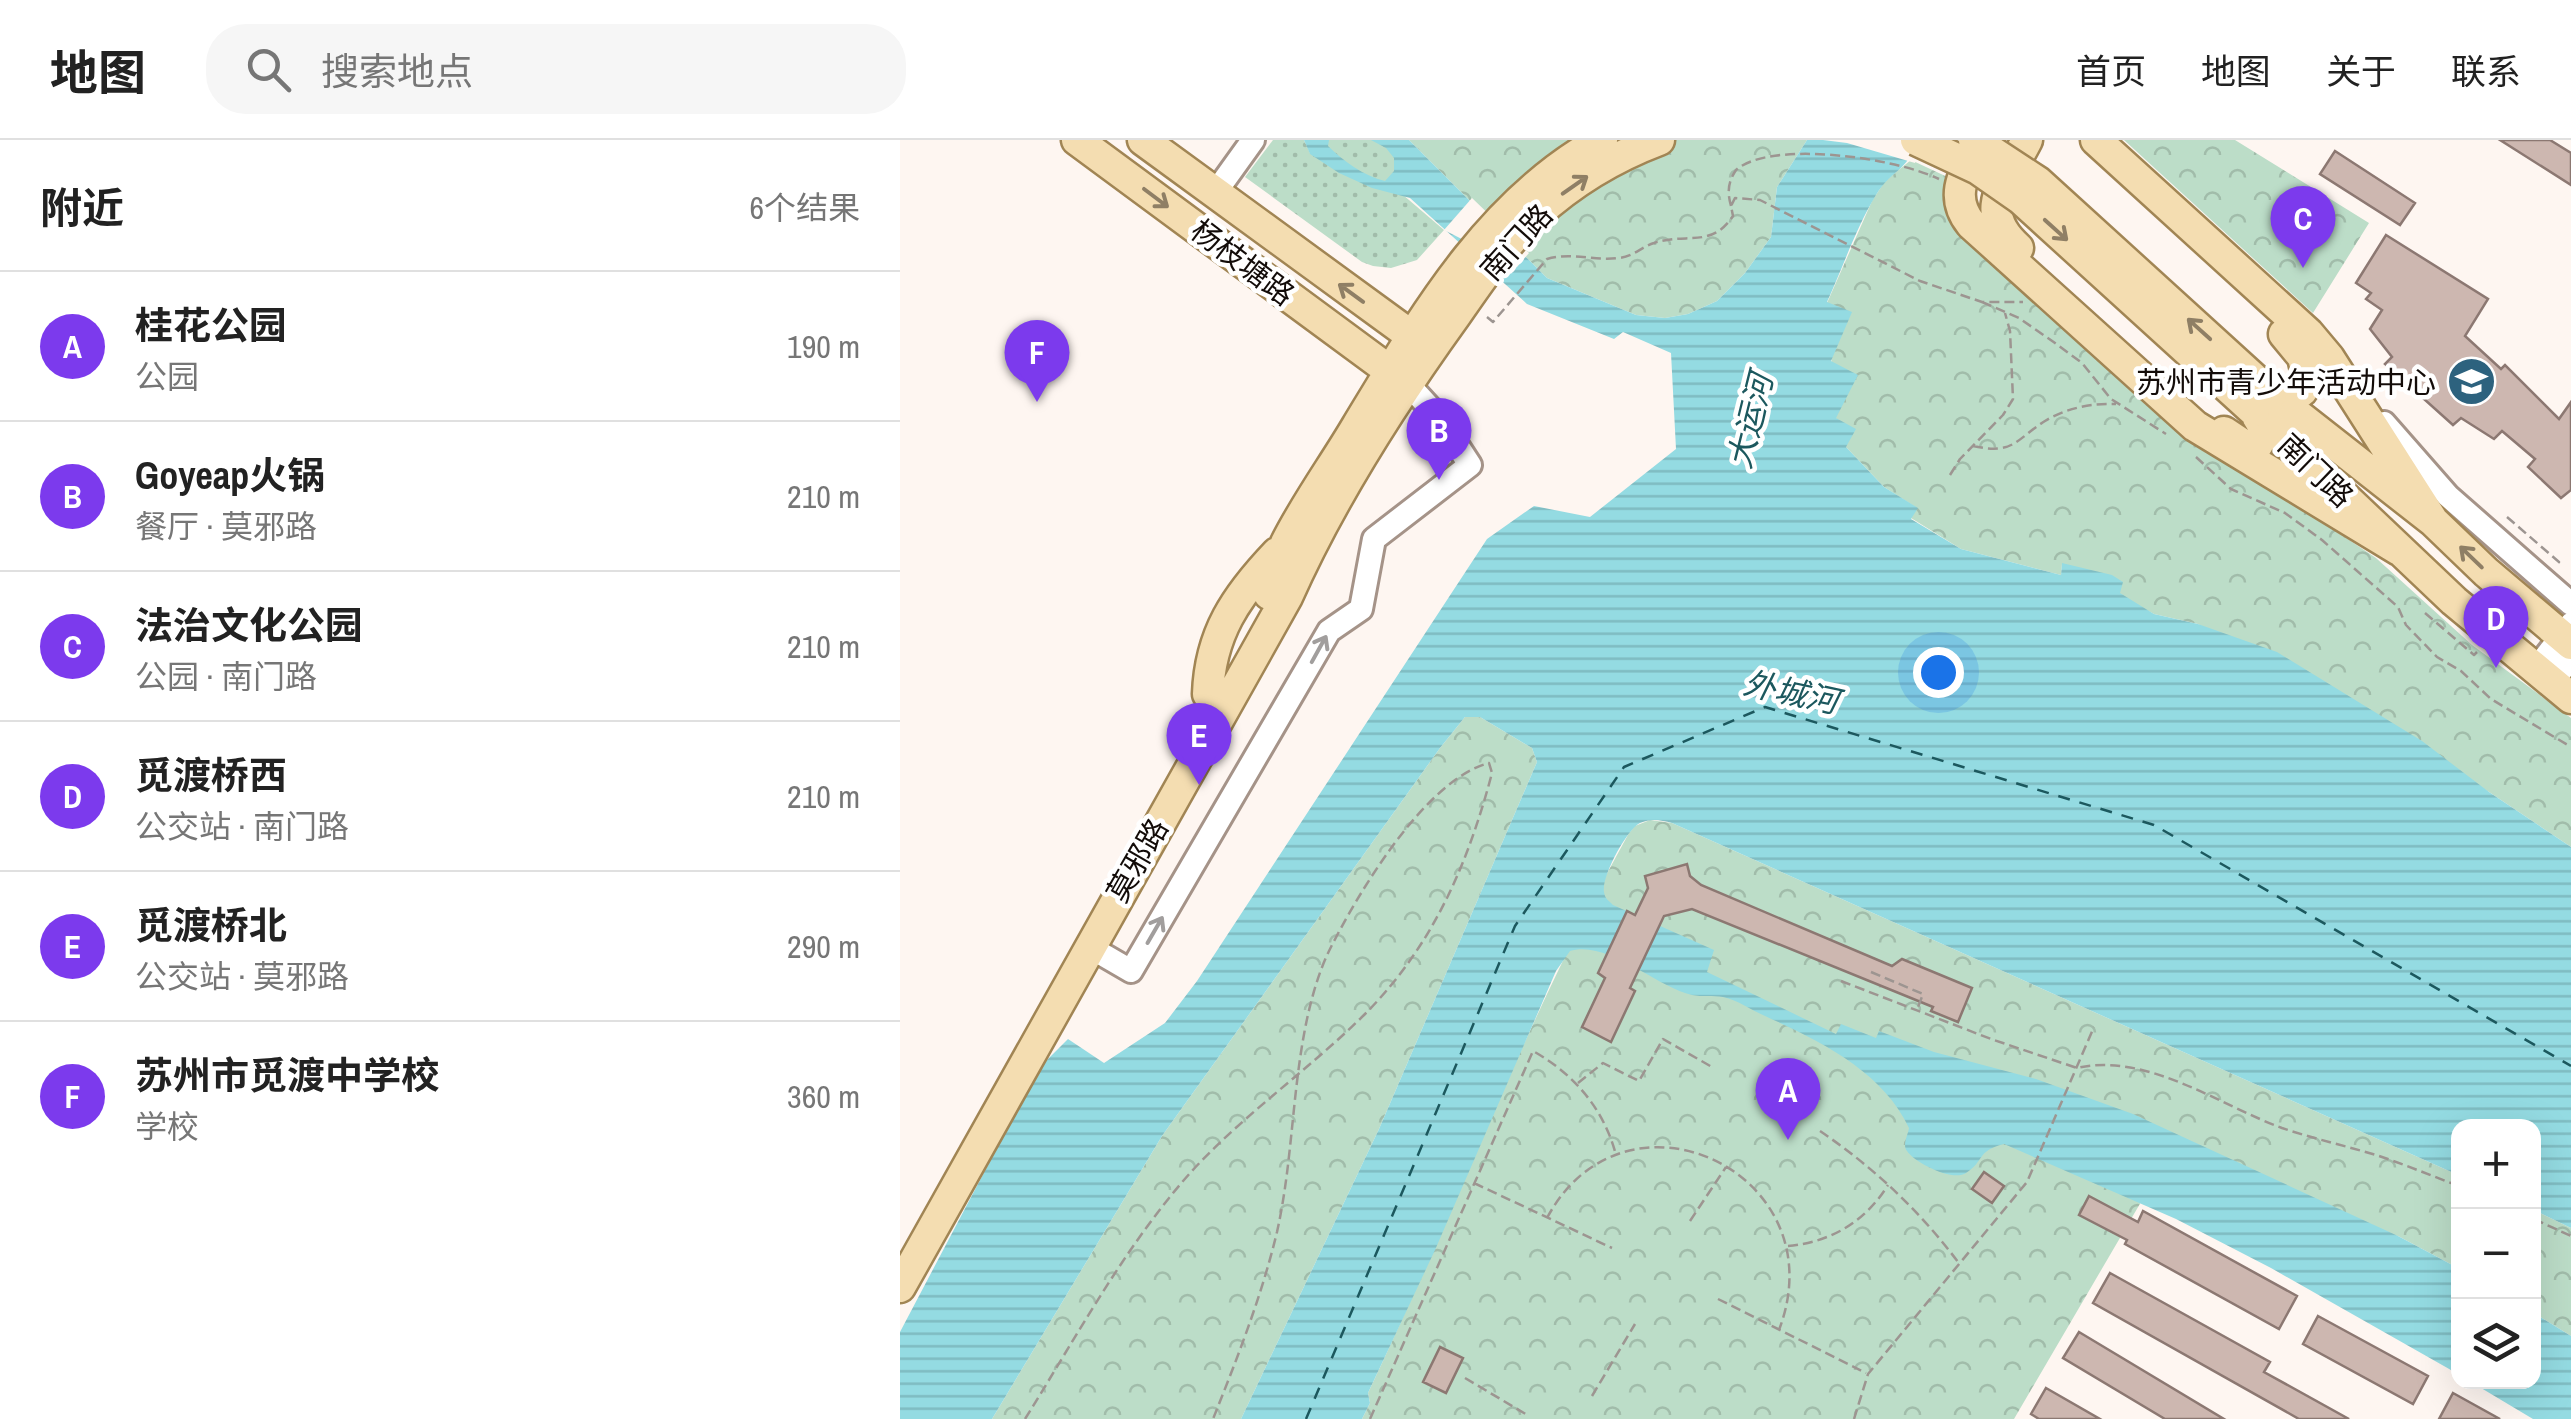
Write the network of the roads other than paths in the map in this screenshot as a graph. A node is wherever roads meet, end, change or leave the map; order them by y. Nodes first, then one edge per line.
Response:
1 (1077, 140) edge
2 (1144, 140) edge
3 (1253, 140) edge
4 (1602, 140) edge
5 (1659, 140) edge
6 (1978, 140) edge
7 (2027, 140) edge
8 (2072, 140) edge
9 (2096, 140) edge
10 (1914, 153) edge
11 (1215, 192) junction
12 (1471, 280) junction
13 (1421, 344) junction
14 (2329, 358) junction
15 (1399, 378) junction
16 (2263, 402) junction
17 (2433, 520) junction
18 (2399, 550) junction
19 (2571, 604) edge
20 (2569, 640) edge
21 (2553, 684) edge
22 (1088, 946) junction
23 (900, 1244) edge
24 (900, 1286) edge

1 -> 15 main road, 杨枝塘路
2 - 11 main road, 杨枝塘路
3 - 11 street
4 - 12 main road, 南门路
12 -> 5 main road, 南门路
16 -> 6 main road, 南门路, bridge
6 - 18 main road
7 - 16 main road
8 - 16 main road
9 - 14 main road
10 -> 16 main road, 南门路, bridge
13 -> 11 main road, 杨枝塘路
12 - 13 main road, 南门路
13 - 15 main road, 南门路
14 - 17 main road
14 - 19 street
15 - 22 main road, 莫邪路
22 -> 15 street
15 - 23 main road, 莫邪路
16 - 17 main road, 南门路
16 - 18 main road, 南门路
20 -> 17 main road, 南门路
18 - 21 main road, 南门路
20 - 21 street
22 - 24 main road, 莫邪路

